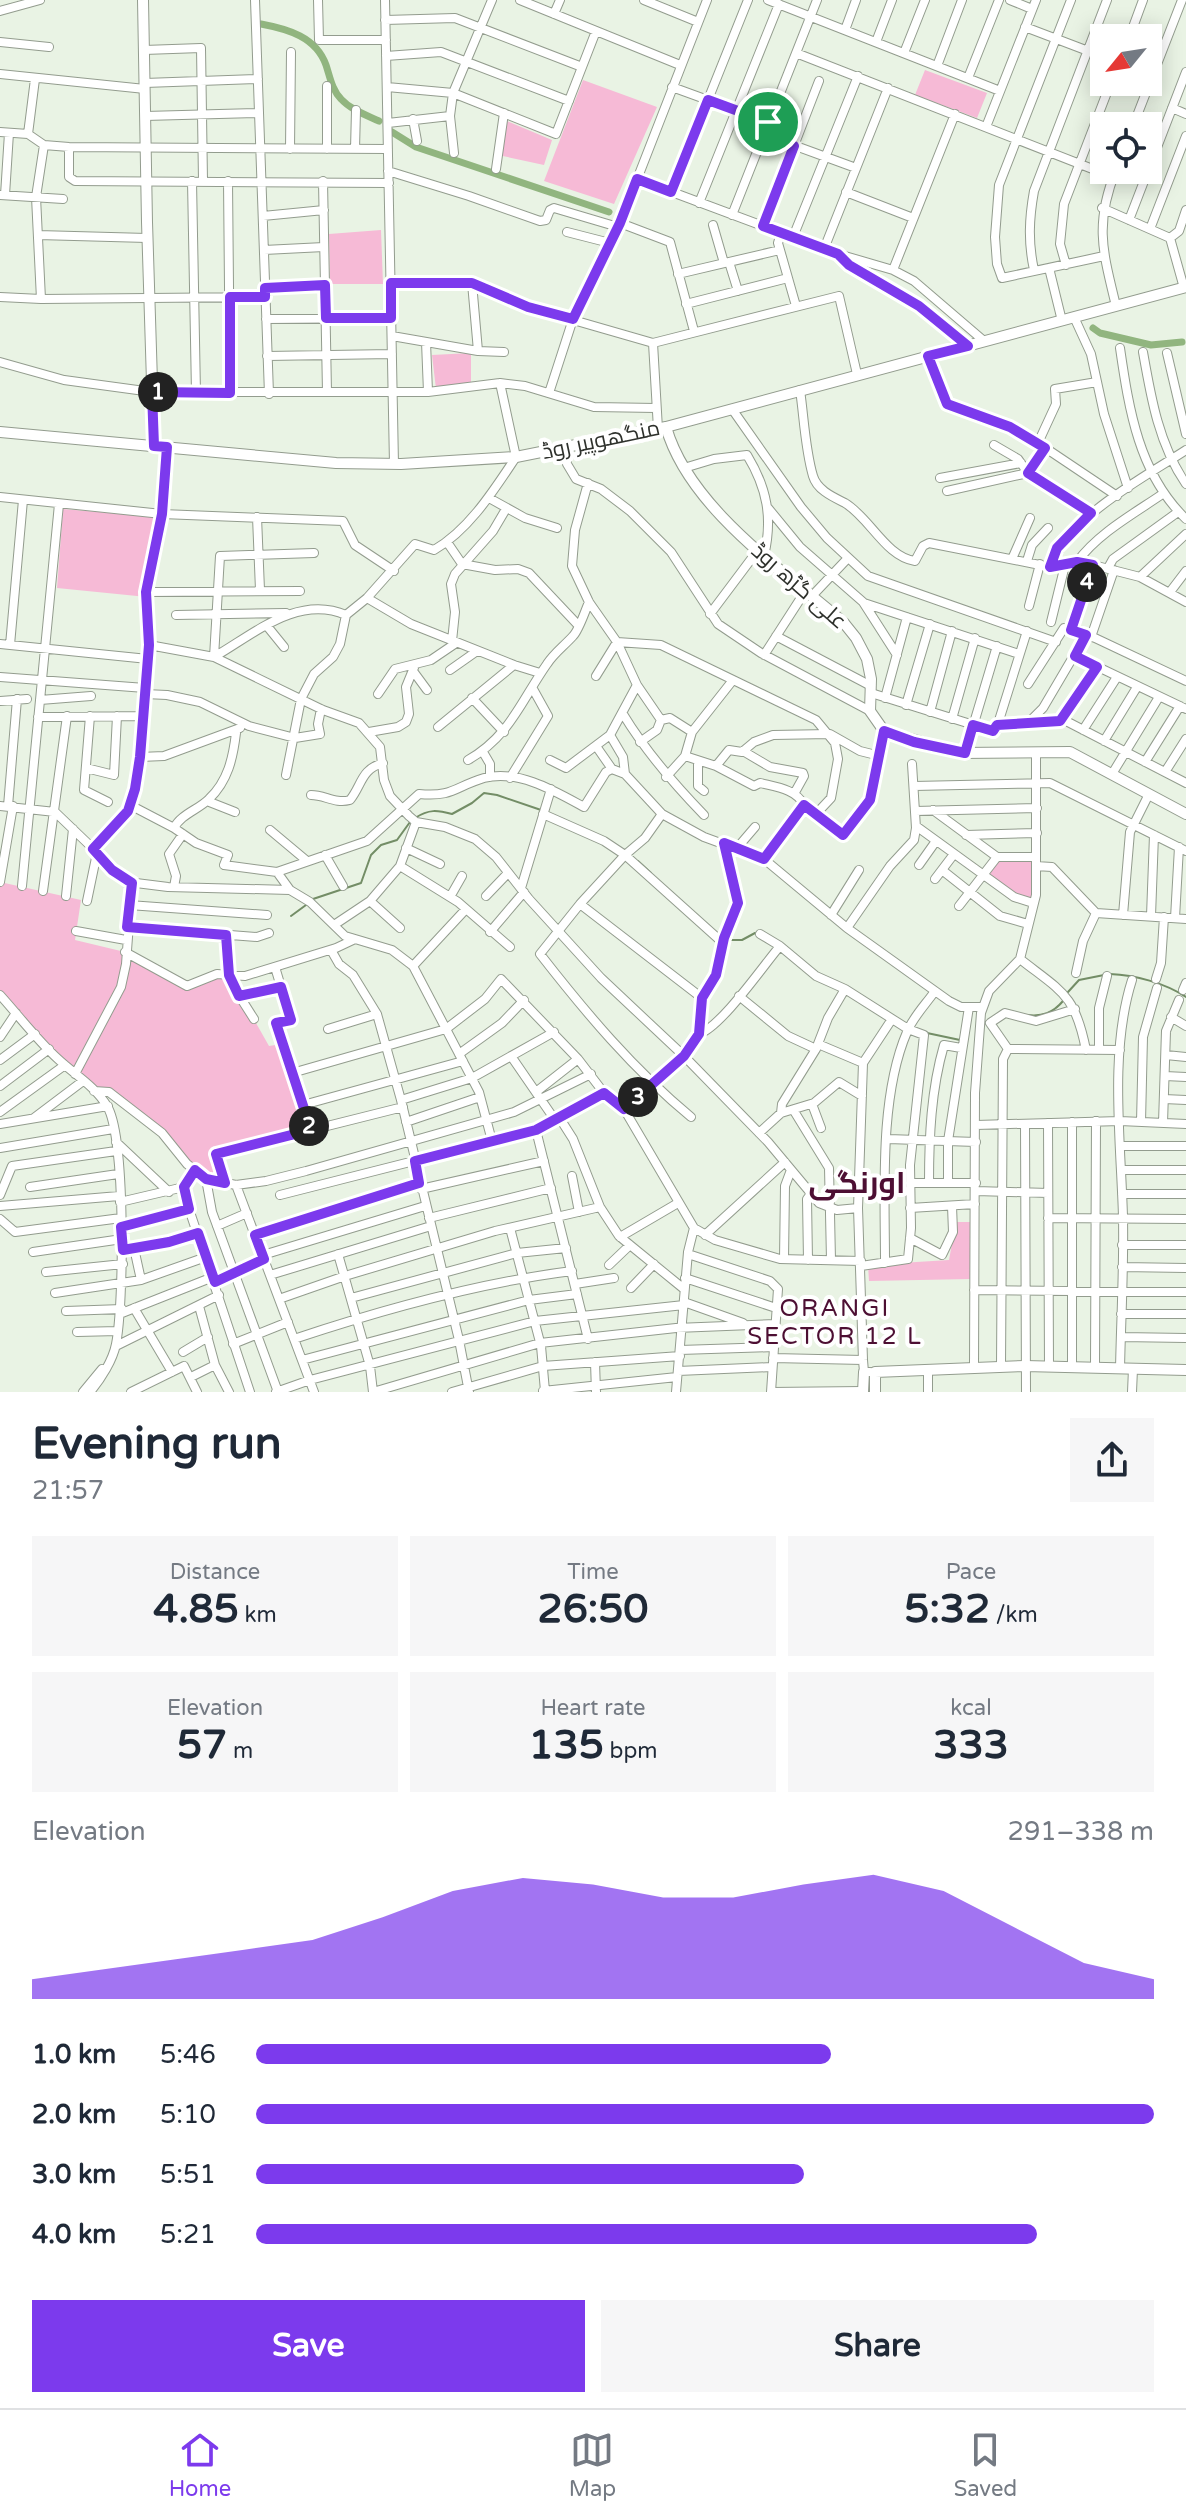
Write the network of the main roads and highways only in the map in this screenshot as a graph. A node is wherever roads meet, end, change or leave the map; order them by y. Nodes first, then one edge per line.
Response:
1 (143, 0) edge
2 (1185, 291) edge
3 (662, 428) junction
4 (0, 432) edge
5 (154, 446) junction
6 (1186, 814) edge
7 (1186, 1370) edge
8 (870, 1372) junction
9 (863, 1392) edge
10 (875, 1392) edge

1 - 5 main road
2 - 3 main road, منگھوپیر روڈ
3 - 5 main road, منگھوپیر روڈ
3 - 6 main road, علی گڑھ روڈ
4 - 5 main road, منگھوپیر روڈ
7 - 8 main road
8 - 9 main road
8 - 10 main road

